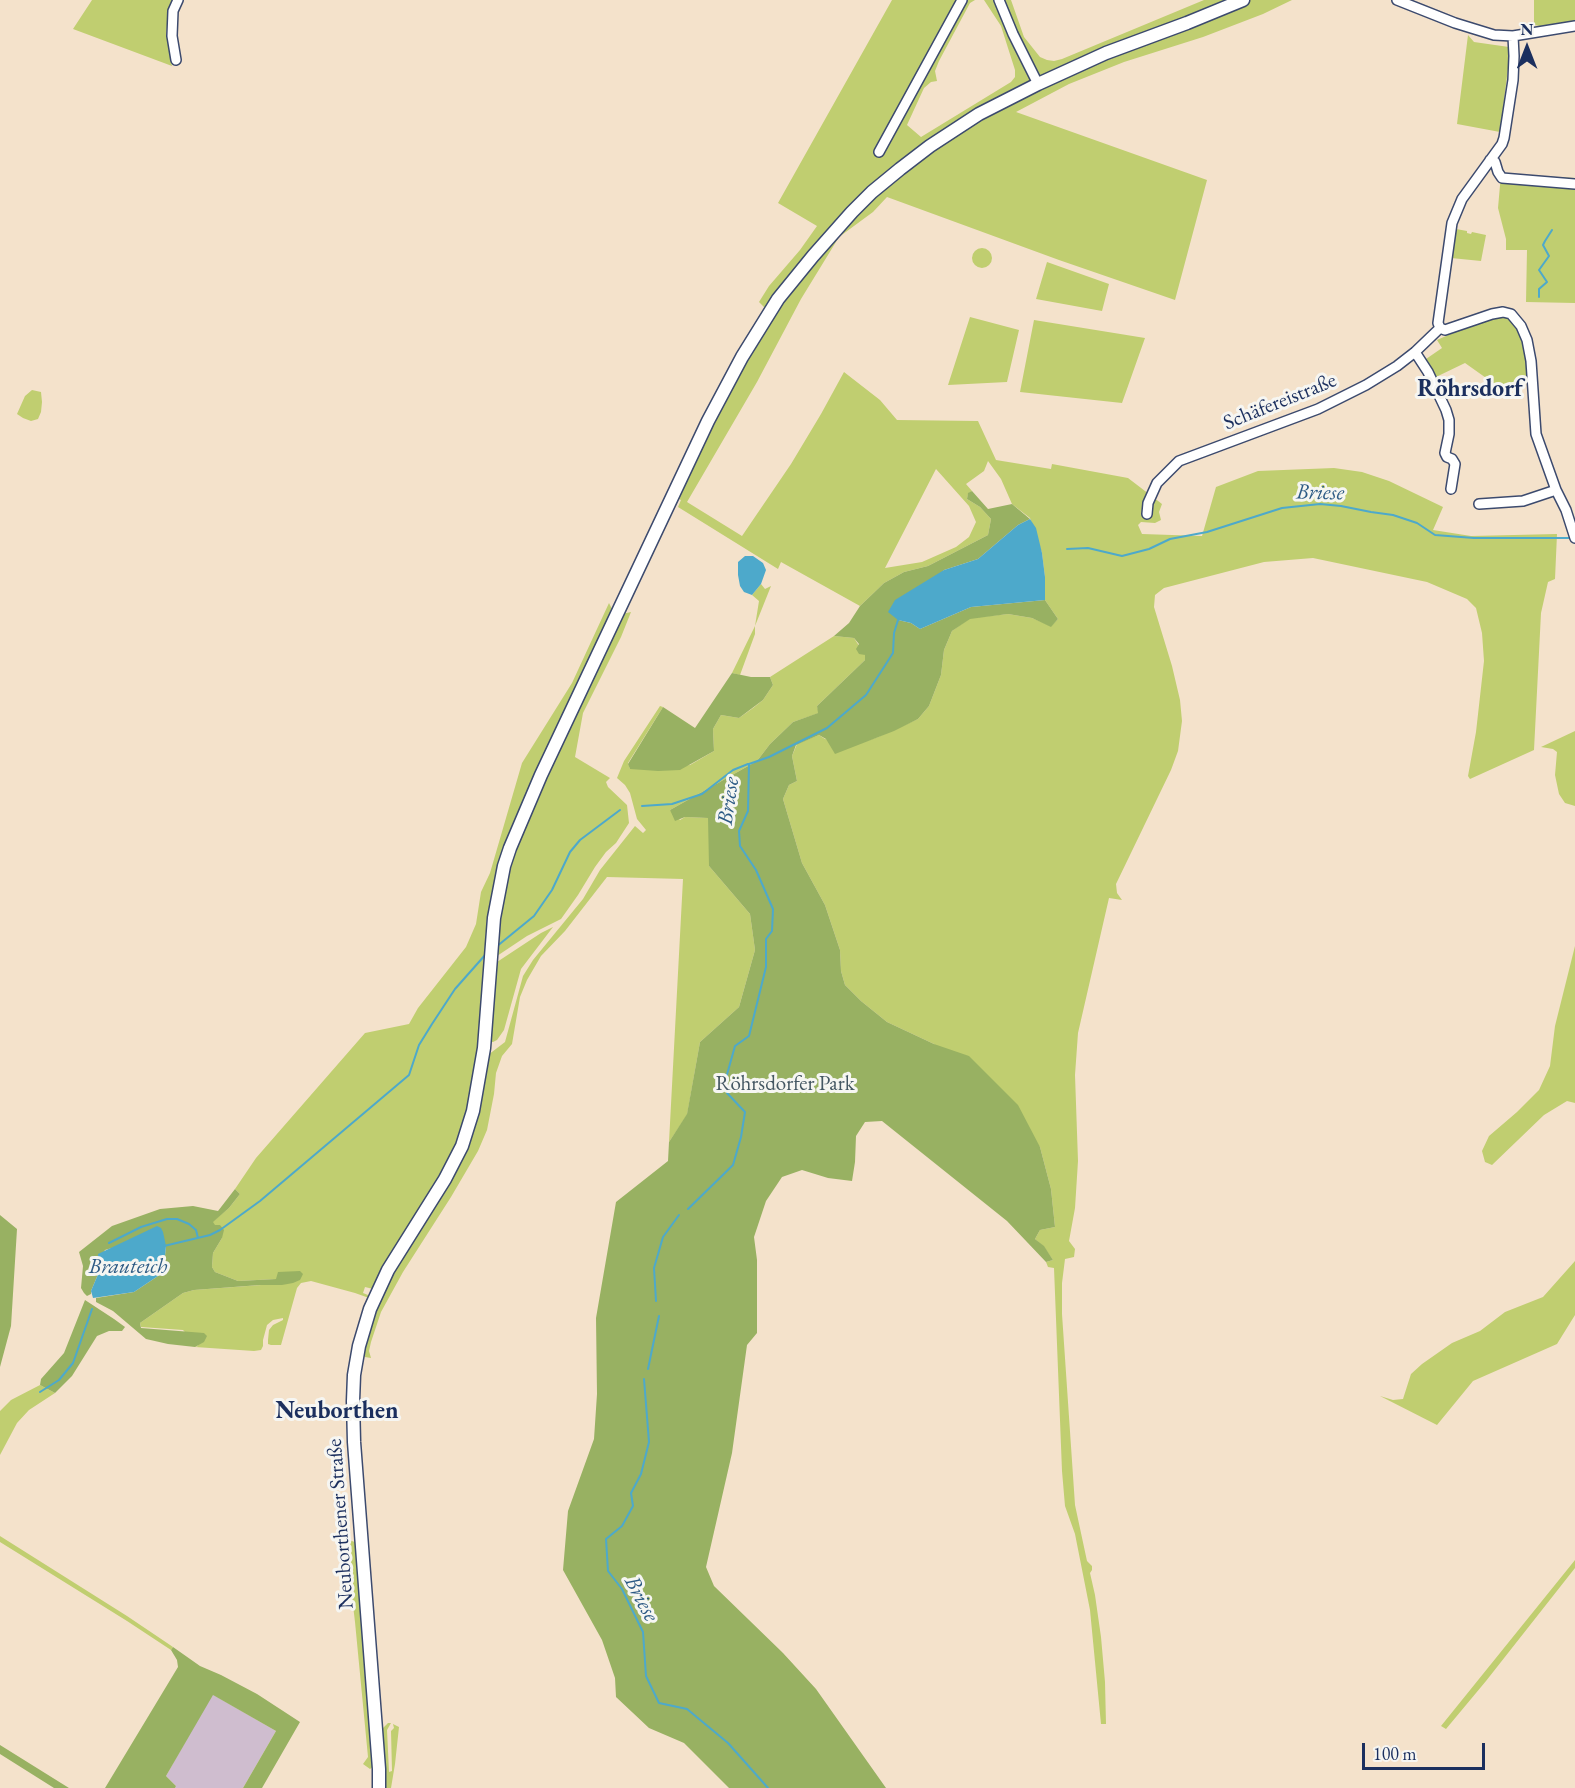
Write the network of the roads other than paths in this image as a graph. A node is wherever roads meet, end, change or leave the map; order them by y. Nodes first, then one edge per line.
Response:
1 (178, 0) edge
2 (962, 0) edge
3 (999, 0) edge
4 (1243, 0) edge
5 (1397, 0) edge
6 (1575, 26) edge
7 (1512, 36) junction
8 (176, 60) dead end
9 (1038, 84) junction
10 (879, 152) dead end
11 (1490, 160) junction
12 (1575, 184) edge
13 (1440, 328) junction
14 (1415, 352) junction
15 (1451, 489) dead end
16 (1556, 490) junction
17 (1479, 504) dead end
18 (1571, 509) edge
19 (1147, 514) dead end
20 (1574, 536) edge
21 (379, 1788) edge

1 - 8 street
2 - 10 street
3 - 9 street
4 - 9 main road, Neuborthener Straße
5 - 7 street
6 - 7 street
7 - 11 street
9 - 21 main road, Neuborthener Straße
11 - 12 street
11 - 13 street
13 - 14 street, Schäfereistraße
13 - 16 street
14 - 15 street
14 - 19 street, Schäfereistraße
16 - 17 street
16 - 18 street
18 - 20 street

